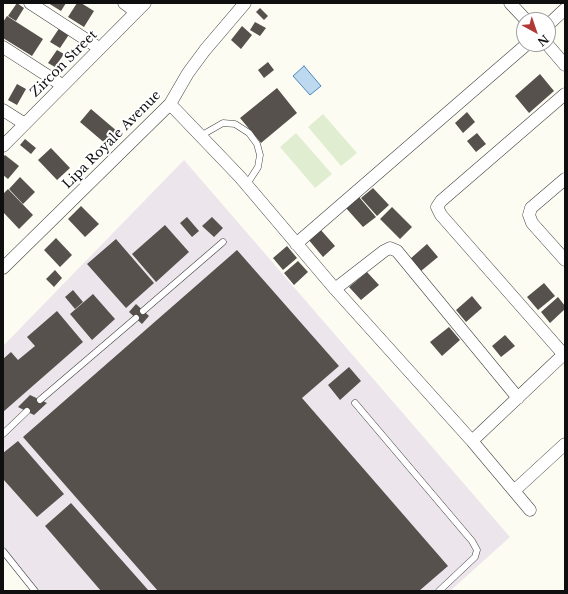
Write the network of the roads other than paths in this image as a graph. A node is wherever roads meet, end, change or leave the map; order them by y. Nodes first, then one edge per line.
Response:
1 (30, 3) edge
2 (124, 3) edge
3 (145, 3) edge
4 (245, 3) edge
5 (510, 3) edge
6 (565, 9) edge
7 (136, 12) junction
8 (518, 12) edge
9 (556, 17) edge
10 (3, 47) edge
11 (99, 48) junction
12 (518, 52) edge
13 (554, 52) edge
14 (565, 65) edge
15 (62, 85) junction
16 (565, 94) edge
17 (170, 104) junction
18 (3, 110) edge
19 (25, 124) junction
20 (202, 136) junction
21 (3, 146) edge
22 (565, 178) edge
23 (247, 184) junction
24 (223, 242) dead end
25 (296, 244) junction
26 (565, 260) edge
27 (3, 268) edge
28 (334, 289) junction
29 (143, 311) dead end
30 (136, 318) dead end
31 (564, 355) edge
32 (518, 398) junction
33 (40, 400) dead end
34 (355, 403) dead end
35 (27, 411) dead end
36 (3, 434) edge
37 (472, 441) junction
38 (565, 444) edge
39 (515, 490) junction
40 (530, 510) dead end
41 (3, 552) edge
42 (35, 591) edge
43 (438, 591) edge

1 - 11 street
2 - 7 street
3 - 7 street, Zircon Street
4 - 17 street, Lipa Royale Avenue
5 - 8 street
6 - 9 street
7 - 11 street, Zircon Street
10 - 15 street
11 - 15 street, Zircon Street
12 - 25 street
13 - 14 street
15 - 19 street, Zircon Street
16 - 31 street
17 - 20 street
17 - 27 street, Lipa Royale Avenue
18 - 19 street
19 - 21 street, Zircon Street
20 - 23 street
20 - 23 lane
22 - 26 street
23 - 25 street
24 - 29 lane
25 - 28 street
28 - 32 street
28 - 37 street
30 - 33 lane
31 - 32 street
32 - 37 street
34 - 43 lane
35 - 36 lane
37 - 39 street
38 - 39 street
39 - 40 street
41 - 42 lane

